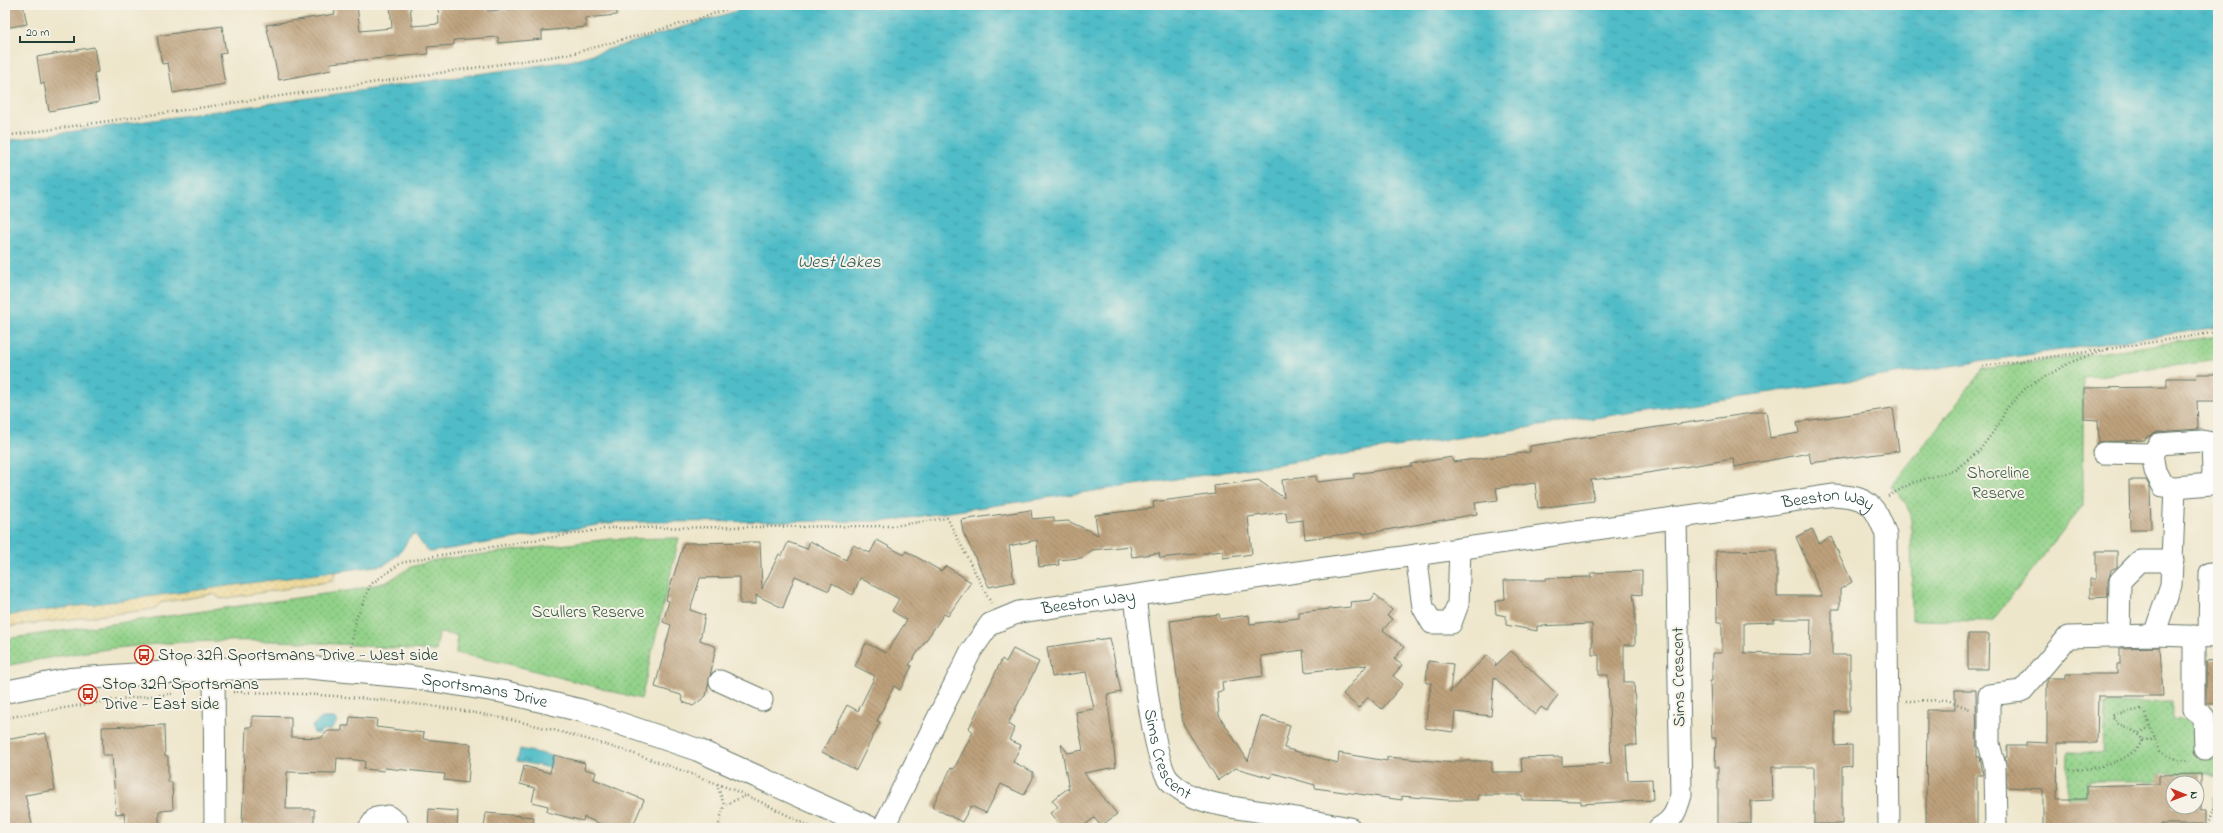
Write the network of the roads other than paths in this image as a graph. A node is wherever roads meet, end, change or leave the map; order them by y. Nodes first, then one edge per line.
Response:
1 (2103, 453) dead end
2 (2152, 454) junction
3 (2175, 487) junction
4 (1676, 517) junction
5 (1460, 549) junction
6 (1416, 555) junction
7 (2173, 561) junction
8 (2210, 573) dead end
9 (1134, 596) junction
10 (2154, 635) junction
11 (2119, 636) junction
12 (2207, 636) edge
13 (214, 669) junction
14 (720, 681) dead end
15 (5, 692) edge
16 (762, 700) dead end
17 (2199, 755) road end
18 (215, 828) edge
19 (369, 828) edge
20 (398, 828) edge
21 (870, 828) edge
22 (883, 828) edge
23 (1350, 828) edge
24 (1659, 828) edge
25 (1889, 828) edge
26 (1996, 828) edge

1 - 2 street
2 - 3 street
2 - 3 street
3 - 7 street
4 - 5 street, Beeston Way
4 - 24 street, Sims Crescent
4 - 25 street, Beeston Way
5 - 6 street, Beeston Way
5 - 6 street
6 - 9 street, Beeston Way
7 - 10 street
7 - 11 street
8 - 12 street
9 - 22 street, Beeston Way
9 - 23 street, Sims Crescent
10 - 11 street
10 - 12 street
11 - 26 street
12 - 17 street
13 - 15 street, Sportsmans Drive
13 - 18 street
13 - 21 street, Sportsmans Drive
14 - 16 street
19 - 20 street

